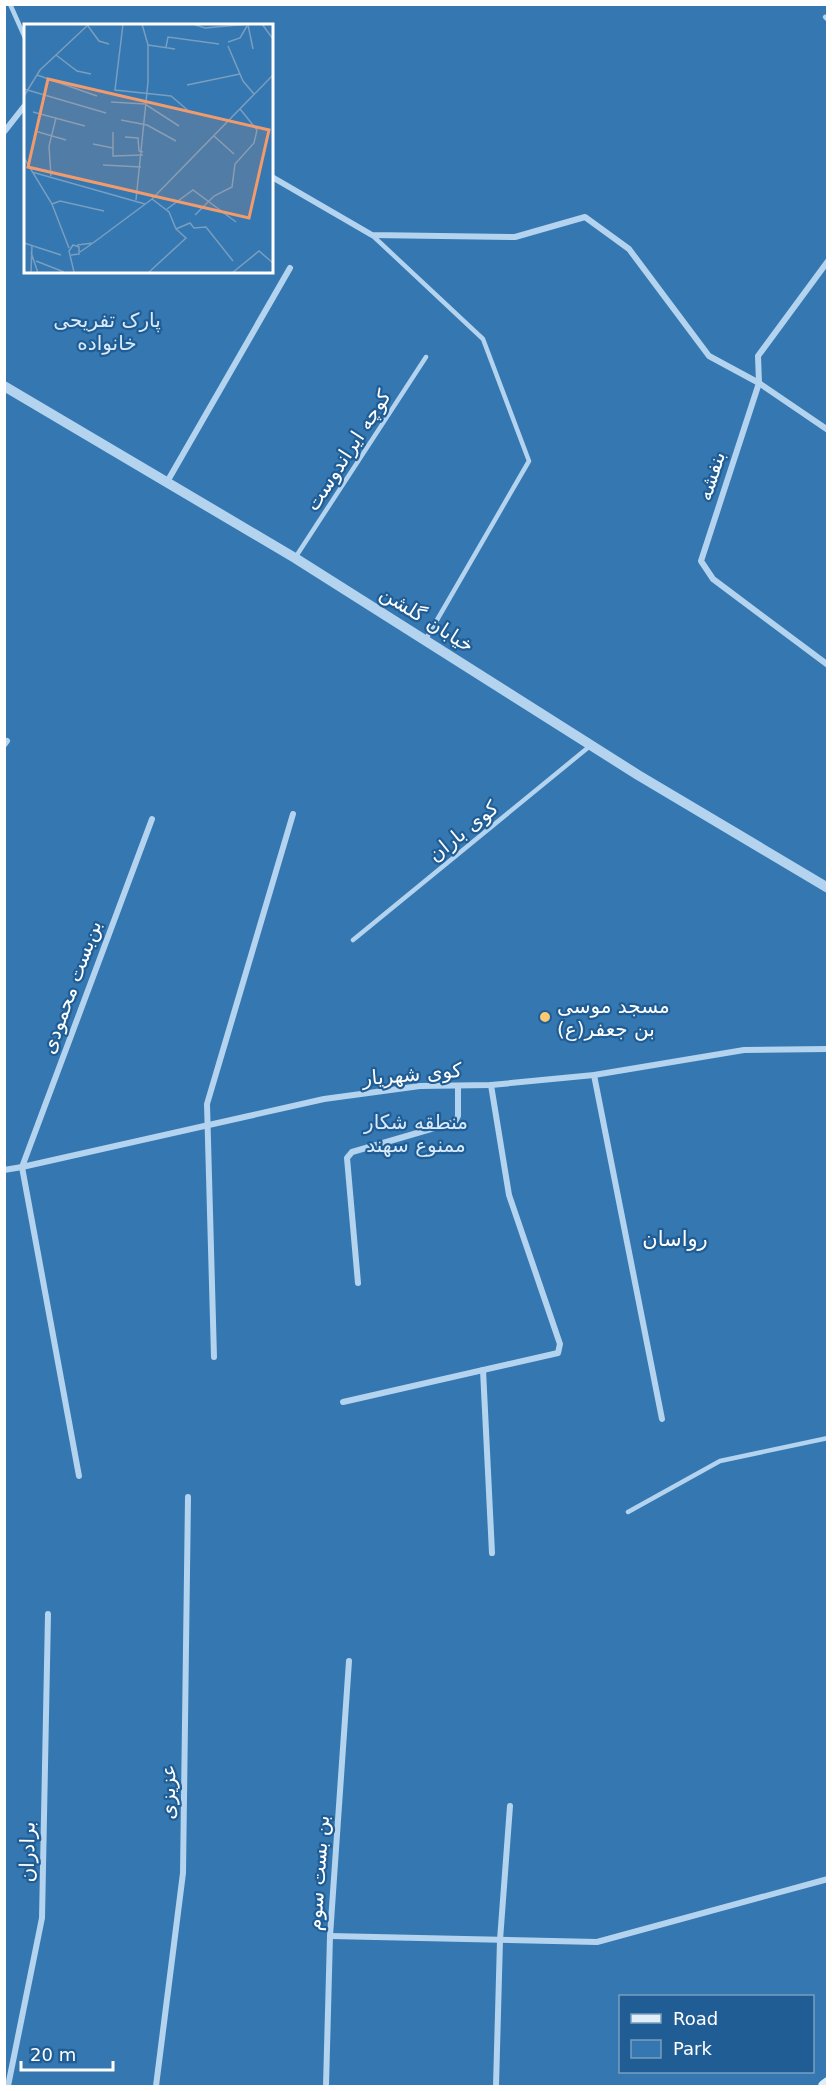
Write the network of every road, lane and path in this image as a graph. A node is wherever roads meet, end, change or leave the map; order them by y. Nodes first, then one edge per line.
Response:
1 (10, 4) edge
2 (24, 36) edge
3 (24, 107) edge
4 (4, 132) edge
5 (273, 178) edge
6 (372, 235) junction
7 (828, 261) edge
8 (290, 268) dead end
9 (426, 357) dead end
10 (759, 383) junction
11 (4, 386) edge
12 (828, 430) edge
13 (166, 482) junction
14 (295, 558) junction
15 (426, 639) junction
16 (828, 665) edge
17 (592, 745) junction
18 (292, 814) dead end
19 (152, 819) dead end
20 (828, 888) edge
21 (353, 940) dead end
22 (828, 1049) edge
23 (594, 1075) junction
24 (490, 1085) junction
25 (458, 1086) junction
26 (206, 1126) junction
27 (22, 1167) junction
28 (4, 1170) edge
29 (358, 1283) dead end
30 (214, 1357) dead end
31 (483, 1370) junction
32 (344, 1402) dead end
33 (662, 1419) dead end
34 (828, 1438) edge
35 (79, 1476) dead end
36 (188, 1497) dead end
37 (628, 1512) dead end
38 (492, 1553) dead end
39 (48, 1614) dead end
40 (349, 1661) dead end
41 (510, 1806) dead end
42 (828, 1879) edge
43 (330, 1936) junction
44 (500, 1940) junction
45 (828, 2083) edge
46 (8, 2086) edge
47 (156, 2086) edge
48 (326, 2086) edge
49 (496, 2086) edge
50 (824, 2086) edge

1 - 2 lane
3 - 4 street
5 - 6 street
6 - 10 street
6 - 15 lane
7 - 10 street, بنفشه
8 - 13 street
9 - 14 lane, کوچه ایراندوست
10 - 12 street
10 - 16 street, بنفشه
11 - 13 street, خیابان گلشن
13 - 14 street, خیابان گلشن
14 - 15 street, خیابان گلشن
15 - 17 street, خیابان گلشن
17 - 20 street, خیابان گلشن
17 - 21 lane, کوی باران
18 - 26 street
19 - 27 street, بن‌بست محمودی
22 - 23 street, کوی شهریار
23 - 24 street, کوی شهریار
23 - 33 street
24 - 25 street, کوی شهریار
24 - 31 street
25 - 26 street, کوی شهریار
25 - 29 street
26 - 27 street, کوی شهریار
26 - 30 street
27 - 28 street, کوی شهریار
27 - 35 street
31 - 32 street
31 - 38 street
34 - 37 lane
36 - 47 street, عزیزی
39 - 46 street, برادران
40 - 43 street, بن بست سوم
41 - 44 street
42 - 44 street
43 - 44 street
43 - 48 street, بن بست سوم
44 - 49 street
45 - 50 main road

